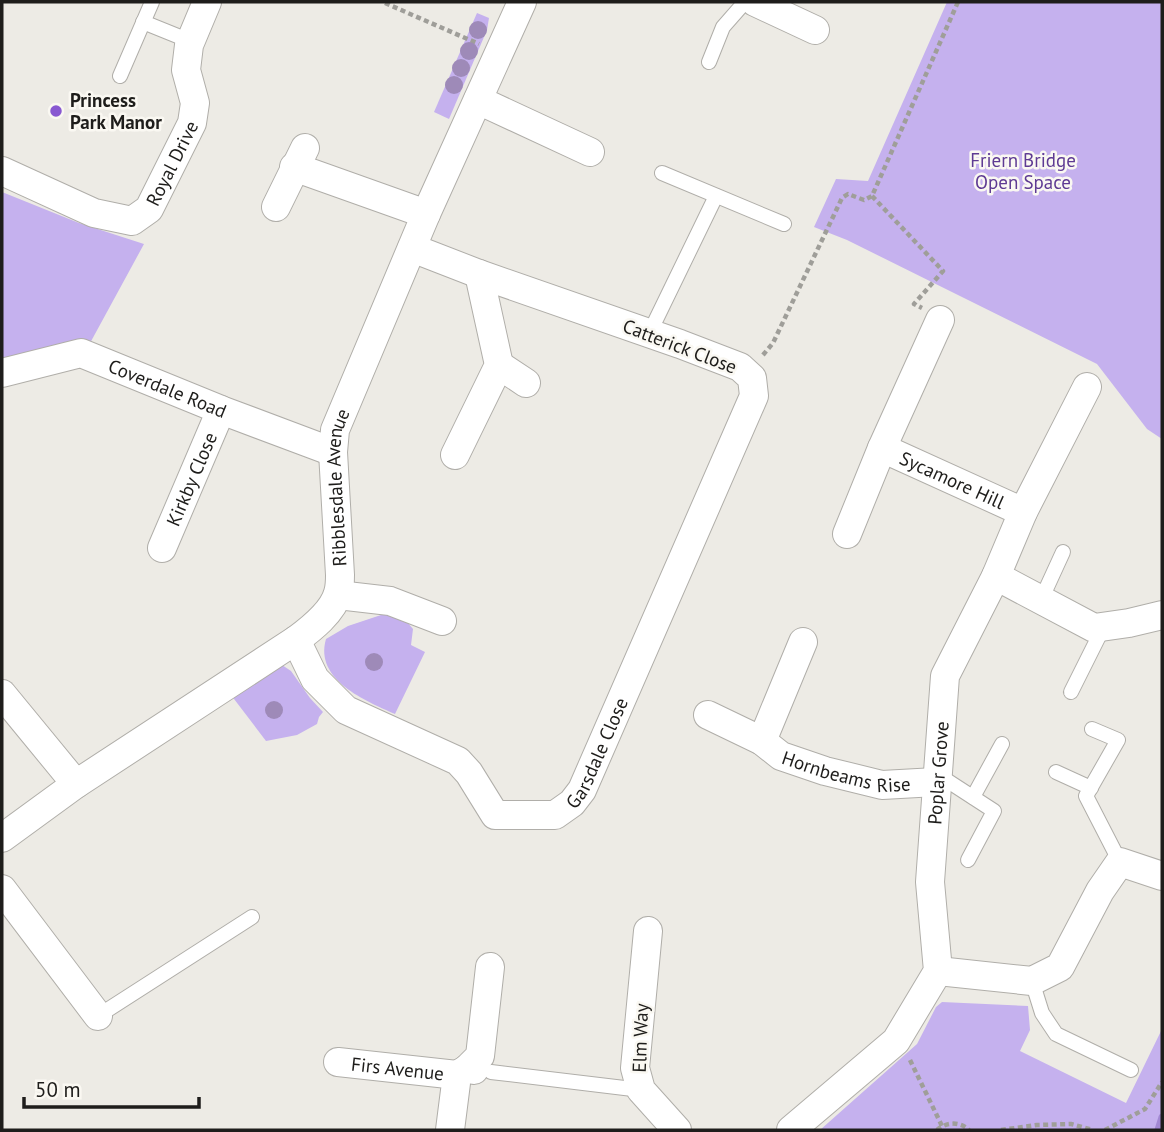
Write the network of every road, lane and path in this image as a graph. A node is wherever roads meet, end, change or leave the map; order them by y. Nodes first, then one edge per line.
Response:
1 (152, 2) edge
2 (207, 2) edge
3 (522, 2) edge
4 (745, 2) edge
5 (755, 2) edge
6 (958, 2) edge
7 (385, 3) edge
8 (144, 22) junction
9 (815, 30) dead end
10 (190, 41) junction
11 (499, 53) junction
12 (709, 62) dead end
13 (120, 76) dead end
14 (478, 100) junction
15 (590, 152) dead end
16 (2, 171) edge
17 (662, 173) dead end
18 (716, 195) junction
19 (872, 196) junction
20 (276, 207) dead end
21 (426, 214) junction
22 (784, 224) dead end
23 (412, 247) junction
24 (479, 274) junction
25 (940, 320) joint
26 (649, 334) junction
27 (753, 358) dead end
28 (499, 365) junction
29 (2, 373) edge
30 (526, 383) dead end
31 (1087, 387) dead end
32 (221, 410) junction
33 (882, 448) junction
34 (333, 452) junction
35 (454, 454) dead end
36 (1024, 512) junction
37 (847, 534) dead end
38 (162, 548) dead end
39 (1063, 552) dead end
40 (996, 576) junction
41 (338, 595) junction
42 (1041, 600) junction
43 (662, 606) joint
44 (1162, 615) edge
45 (442, 621) dead end
46 (1104, 626) junction
47 (296, 640) junction
48 (803, 642) dead end
49 (1071, 692) dead end
50 (2, 694) edge
51 (708, 715) dead end
52 (1092, 729) dead end
53 (762, 741) junction
54 (1002, 744) dead end
55 (1056, 772) dead end
56 (937, 778) junction
57 (76, 784) junction
58 (1091, 788) junction
59 (973, 797) junction
60 (2, 838) edge
61 (968, 860) dead end
62 (1120, 862) junction
63 (1162, 876) edge
64 (2, 889) edge
65 (252, 917) dead end
66 (648, 931) dead end
67 (489, 967) dead end
68 (938, 971) junction
69 (1032, 981) junction
70 (98, 1016) joint
71 (896, 1041) junction
72 (338, 1062) dead end
73 (1131, 1070) dead end
74 (472, 1072) junction
75 (1162, 1082) edge
76 (641, 1090) junction
77 (939, 1128) edge
78 (450, 1130) edge
79 (677, 1130) edge
80 (791, 1130) edge
81 (969, 1130) edge
82 (1002, 1130) edge
83 (1093, 1130) edge
84 (1105, 1130) edge

1 - 8 lane
2 - 10 street, Royal Drive
3 - 11 street, Ribblesdale Avenue
4 - 12 lane
5 - 9 street
6 - 19 path
7 - 11 path
8 - 10 lane
8 - 13 lane
10 - 16 street, Royal Drive
11 - 14 street, Ribblesdale Avenue
14 - 15 street
14 - 21 street, Ribblesdale Avenue
17 - 18 lane
18 - 22 lane
18 - 26 lane
19 - 25 path
19 - 27 path
20 - 21 street
21 - 23 street, Ribblesdale Avenue
23 - 24 street, Catterick Close
23 - 34 street, Ribblesdale Avenue
24 - 26 street, Catterick Close
24 - 28 street
25 - 33 street, Sycamore Hill
26 - 43 street, Catterick Close
28 - 30 street
28 - 35 street
29 - 32 street, Coverdale Road
31 - 36 street, Poplar Grove
32 - 34 street, Coverdale Road
32 - 38 street, Kirkby Close
33 - 36 street, Sycamore Hill
33 - 37 street, Sycamore Hill
34 - 41 street, Ribblesdale Avenue
36 - 40 street, Poplar Grove
39 - 42 lane
40 - 42 street
40 - 56 street, Poplar Grove
41 - 45 street
41 - 47 street, Ribblesdale Avenue
42 - 46 street
43 - 47 street, Garsdale Close
44 - 46 street
46 - 49 lane
47 - 57 street, Ribblesdale Avenue
48 - 53 street, Hornbeams Rise
50 - 57 street
51 - 53 street, Hornbeams Rise
52 - 58 lane
53 - 56 street, Hornbeams Rise
54 - 59 lane
55 - 58 lane
56 - 59 lane
56 - 68 street, Poplar Grove
57 - 60 street, Ribblesdale Avenue
58 - 62 lane
59 - 61 lane
62 - 63 street
62 - 69 street
64 - 70 street
65 - 70 lane
66 - 76 street, Elm Way
67 - 74 street, Firs Avenue
68 - 69 street
68 - 71 street
69 - 73 lane
71 - 77 path
71 - 80 street
72 - 74 street, Firs Avenue
74 - 76 lane
74 - 78 street, Firs Avenue
75 - 84 path
76 - 79 street, Elm Way
77 - 81 path
82 - 83 path

